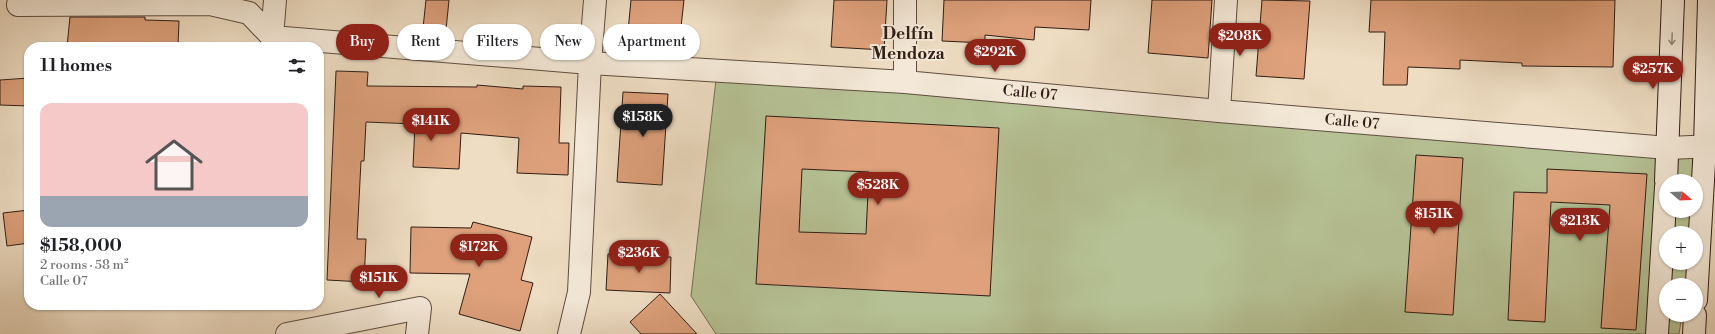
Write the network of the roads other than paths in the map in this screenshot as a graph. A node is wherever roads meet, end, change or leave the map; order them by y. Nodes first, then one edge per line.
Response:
1 (19, 0) edge
2 (275, 0) edge
3 (595, 0) edge
4 (905, 0) edge
5 (1226, 0) edge
6 (1673, 0) edge
7 (1709, 0) edge
8 (272, 37) junction
9 (590, 63) junction
10 (905, 82) junction
11 (1219, 111) junction
12 (1710, 146) edge
13 (1668, 148) junction
14 (1666, 174) edge
15 (1664, 218) edge
16 (1698, 278) edge
17 (1695, 322) edge
18 (287, 334) edge
19 (417, 334) edge
20 (569, 334) edge
21 (1657, 334) edge
22 (1694, 334) edge

1 - 8 street
2 - 8 street
3 - 9 street
4 - 10 street
5 - 11 street
6 -> 13 street
7 - 12 street
8 - 9 street, Calle 07
9 - 10 street, Calle 07
9 - 20 street
10 - 11 street, Calle 07
11 - 13 street, Calle 07
12 - 13 street, Calle 07
12 - 16 street
13 - 14 street
15 - 21 street
17 - 22 street
18 - 19 street

